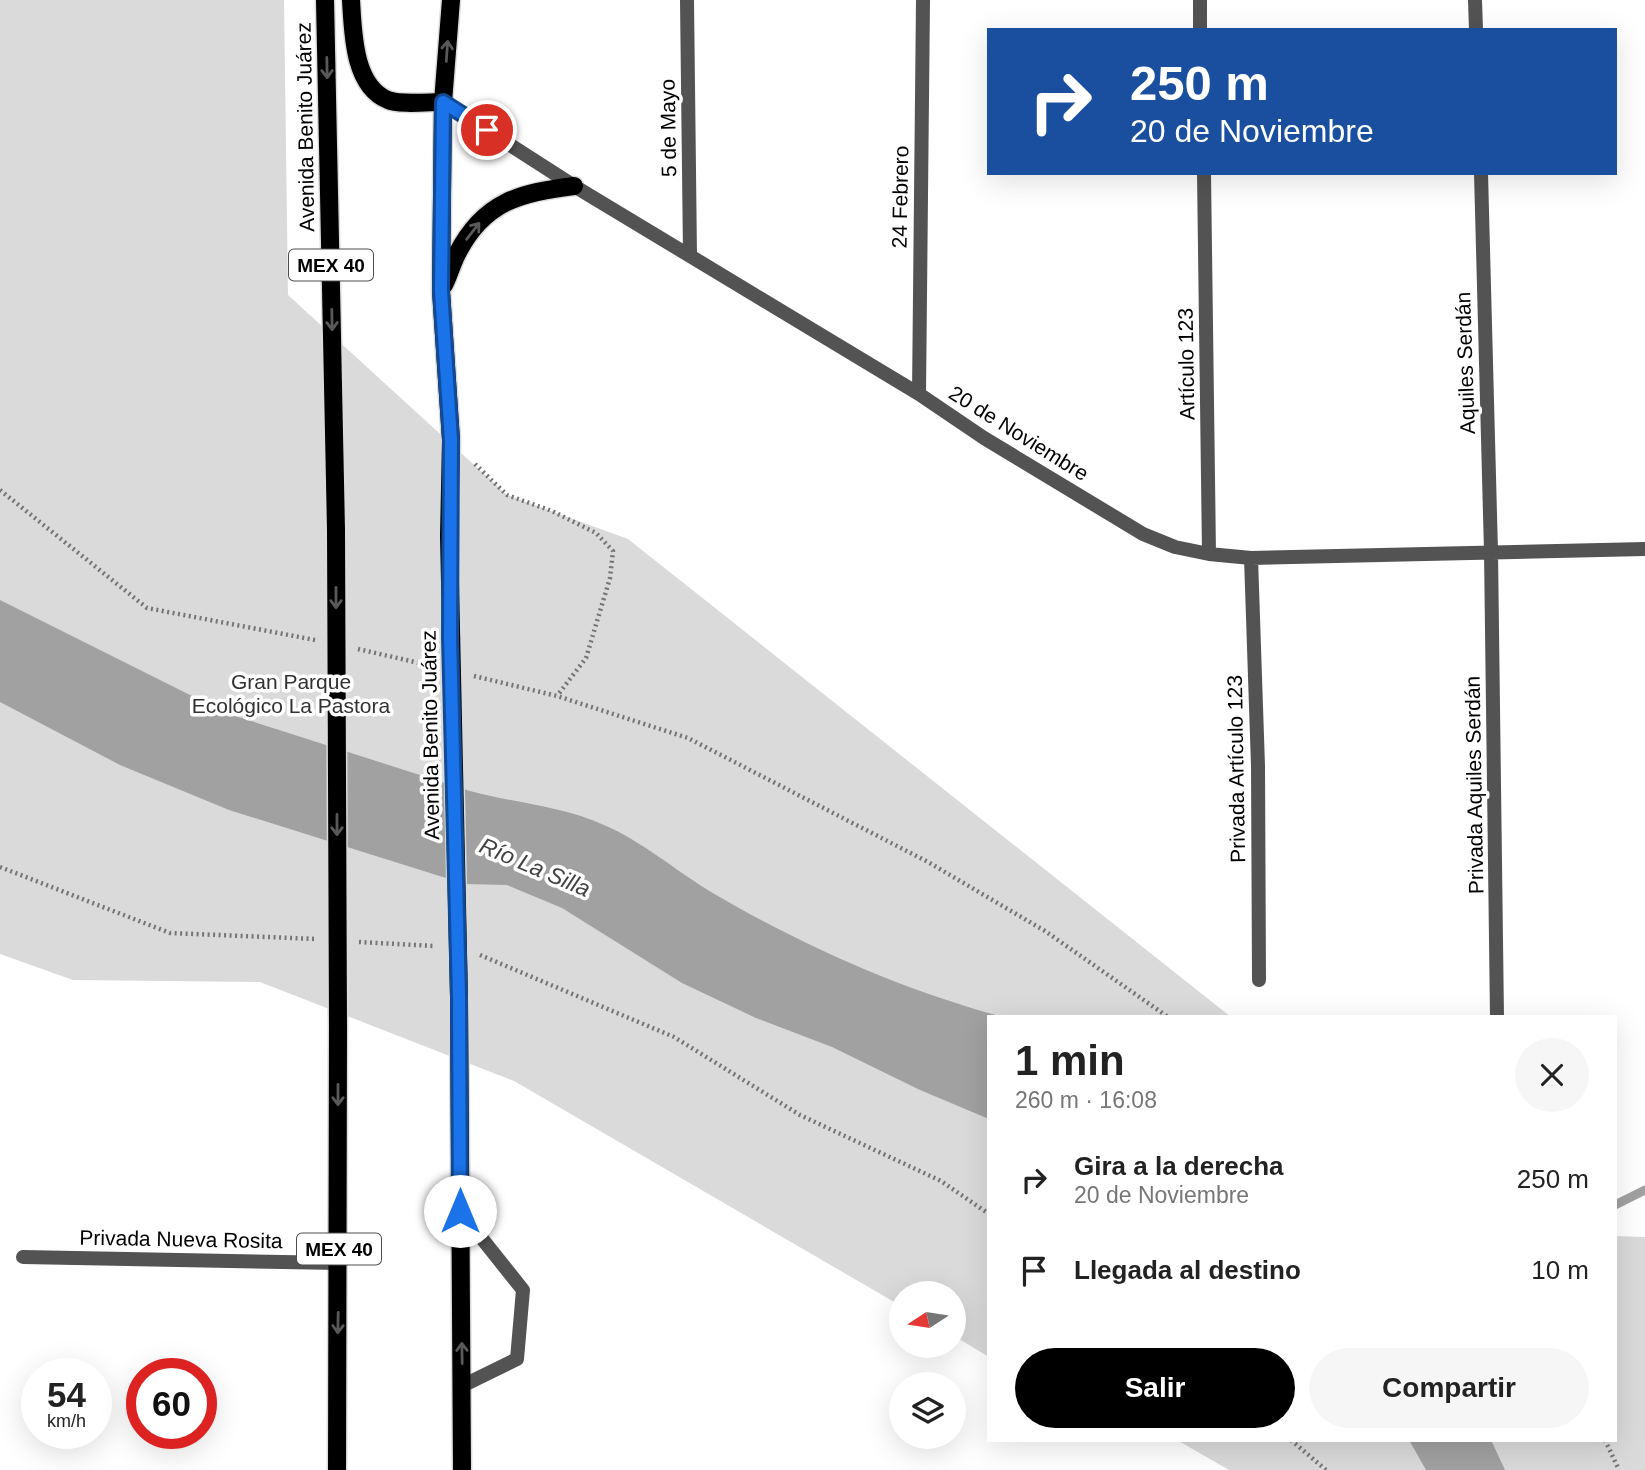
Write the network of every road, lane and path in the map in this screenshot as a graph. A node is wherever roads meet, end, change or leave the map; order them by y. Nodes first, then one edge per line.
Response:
1 (325, 0) edge
2 (351, 0) edge
3 (451, 0) edge
4 (687, 0) edge
5 (923, 0) edge
6 (1200, 0) edge
7 (1475, 0) edge
8 (1200, 28) edge
9 (1476, 28) edge
10 (443, 102) junction
11 (1204, 175) edge
12 (1481, 175) edge
13 (574, 186) junction
14 (690, 255) junction
15 (441, 291) junction
16 (919, 394) junction
17 (451, 440) junction
18 (0, 490) edge
19 (1645, 549) edge
20 (1492, 552) junction
21 (1209, 554) junction
22 (1251, 558) junction
23 (319, 640) dead end
24 (345, 646) dead end
25 (438, 667) dead end
26 (464, 673) dead end
27 (557, 696) junction
28 (0, 867) edge
29 (317, 939) dead end
30 (358, 942) dead end
31 (438, 947) dead end
32 (477, 954) dead end
33 (1259, 980) dead end
34 (1165, 1015) edge
35 (1497, 1015) edge
36 (460, 1211) junction
37 (987, 1213) edge
38 (23, 1257) dead end
39 (339, 1263) junction
40 (462, 1387) junction
41 (1293, 1442) edge
42 (1606, 1442) edge
43 (337, 1470) edge
44 (462, 1470) edge
45 (1326, 1470) edge
46 (1619, 1470) edge

1 -> 39 main road, Avenida Benito Juárez / MEX 40, bridge
2 - 10 main road
10 -> 3 main road, Avenida Benito Juárez
4 - 14 street, 5 de Mayo
5 - 16 street, 24 Febrero
6 - 8 street
7 - 9 street
10 - 13 street, 20 de Noviembre
10 - 15 main road, Avenida Benito Juárez
11 - 21 street, Artículo 123
12 - 20 street, Aquiles Serdán
13 - 14 street, 20 de Noviembre
15 -> 13 main road
14 - 16 street, 20 de Noviembre
15 - 17 main road, Avenida Benito Juárez
16 - 21 street, 20 de Noviembre
17 - 27 path
17 - 36 main road, Avenida Benito Juárez, bridge
18 - 23 path
19 - 20 street, 20 de Noviembre
20 - 22 street, 20 de Noviembre
20 - 35 street, Privada Aquiles Serdán
21 - 22 street, 20 de Noviembre
22 - 33 street, Privada Artículo 123
24 - 25 path
26 - 27 path
27 - 34 path
28 - 29 path
30 - 31 path
32 - 37 path
40 -> 36 main road, Avenida Benito Juárez
36 - 40 street
38 - 39 street, Privada Nueva Rosita
39 -> 43 main road, Avenida Benito Juárez / MEX 40
40 - 44 main road, Avenida Benito Juárez
41 - 45 path
42 - 46 path

